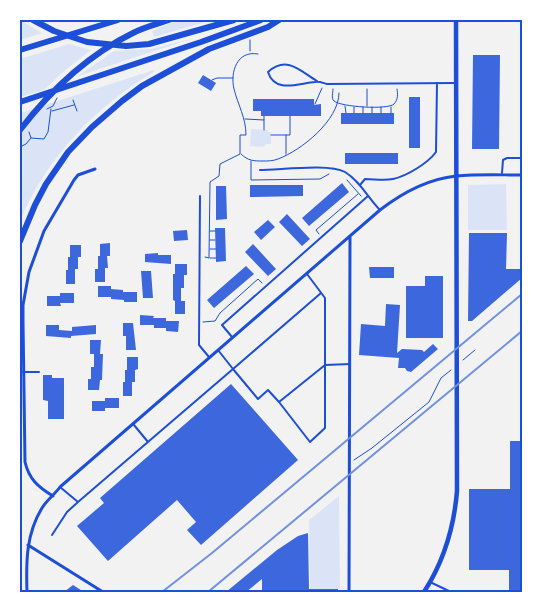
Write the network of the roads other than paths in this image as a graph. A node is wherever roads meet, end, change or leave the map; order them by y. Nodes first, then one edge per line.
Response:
1 (33, 20) edge
2 (118, 20) edge
3 (168, 20) edge
4 (234, 20) edge
5 (261, 20) edge
6 (279, 20) edge
7 (456, 20) edge
8 (522, 20) edge
9 (522, 43) edge
10 (20, 50) edge
11 (317, 81) junction
12 (457, 82) junction
13 (437, 83) junction
14 (20, 102) edge
15 (22, 129) edge
16 (522, 158) edge
17 (95, 169) dead end
18 (260, 170) dead end
19 (502, 175) junction
20 (522, 175) edge
21 (457, 176) junction
22 (360, 185) junction
23 (200, 196) dead end
24 (368, 196) junction
25 (380, 210) junction
26 (350, 236) junction
27 (20, 241) edge
28 (307, 273) junction
29 (321, 293) junction
30 (232, 337) junction
31 (218, 350) junction
32 (210, 357) junction
33 (350, 364) junction
34 (325, 365) junction
35 (233, 370) junction
36 (23, 372) junction
37 (39, 372) dead end
38 (280, 402) junction
39 (132, 424) junction
40 (148, 442) junction
41 (60, 487) junction
42 (53, 496) junction
43 (78, 502) junction
44 (52, 535) dead end
45 (28, 545) junction
46 (430, 582) junction
47 (27, 592) edge
48 (103, 592) edge
49 (349, 592) edge
50 (424, 592) edge
51 (450, 592) edge

1 - 4 highway
2 - 10 highway
3 - 15 highway
5 - 14 highway
6 - 27 highway
7 - 12 street
8 - 9 lane
11 - 11 lane
11 - 13 lane
12 - 13 lane
12 - 21 street
13 - 22 lane
16 - 19 lane
17 - 36 street
18 - 22 lane
19 - 20 street
19 - 21 street
21 - 25 street
21 - 46 street
22 - 24 lane
23 - 32 lane
24 - 25 lane
24 - 30 lane
25 - 26 street
26 - 28 street
26 - 33 street
28 - 29 lane
28 - 30 street
29 - 34 lane
29 - 35 lane
30 - 31 street
31 - 32 street
31 - 35 lane
32 - 39 street
33 - 34 lane
33 - 49 street
34 - 38 lane
34 - 38 lane
35 - 38 lane
35 - 40 lane
36 - 37 lane
36 - 42 street
39 - 40 lane
39 - 41 street
40 - 43 lane
41 - 42 street
41 - 43 lane
42 - 45 street
43 - 44 lane
45 - 47 street
45 - 48 street
46 - 50 street
46 - 51 lane

